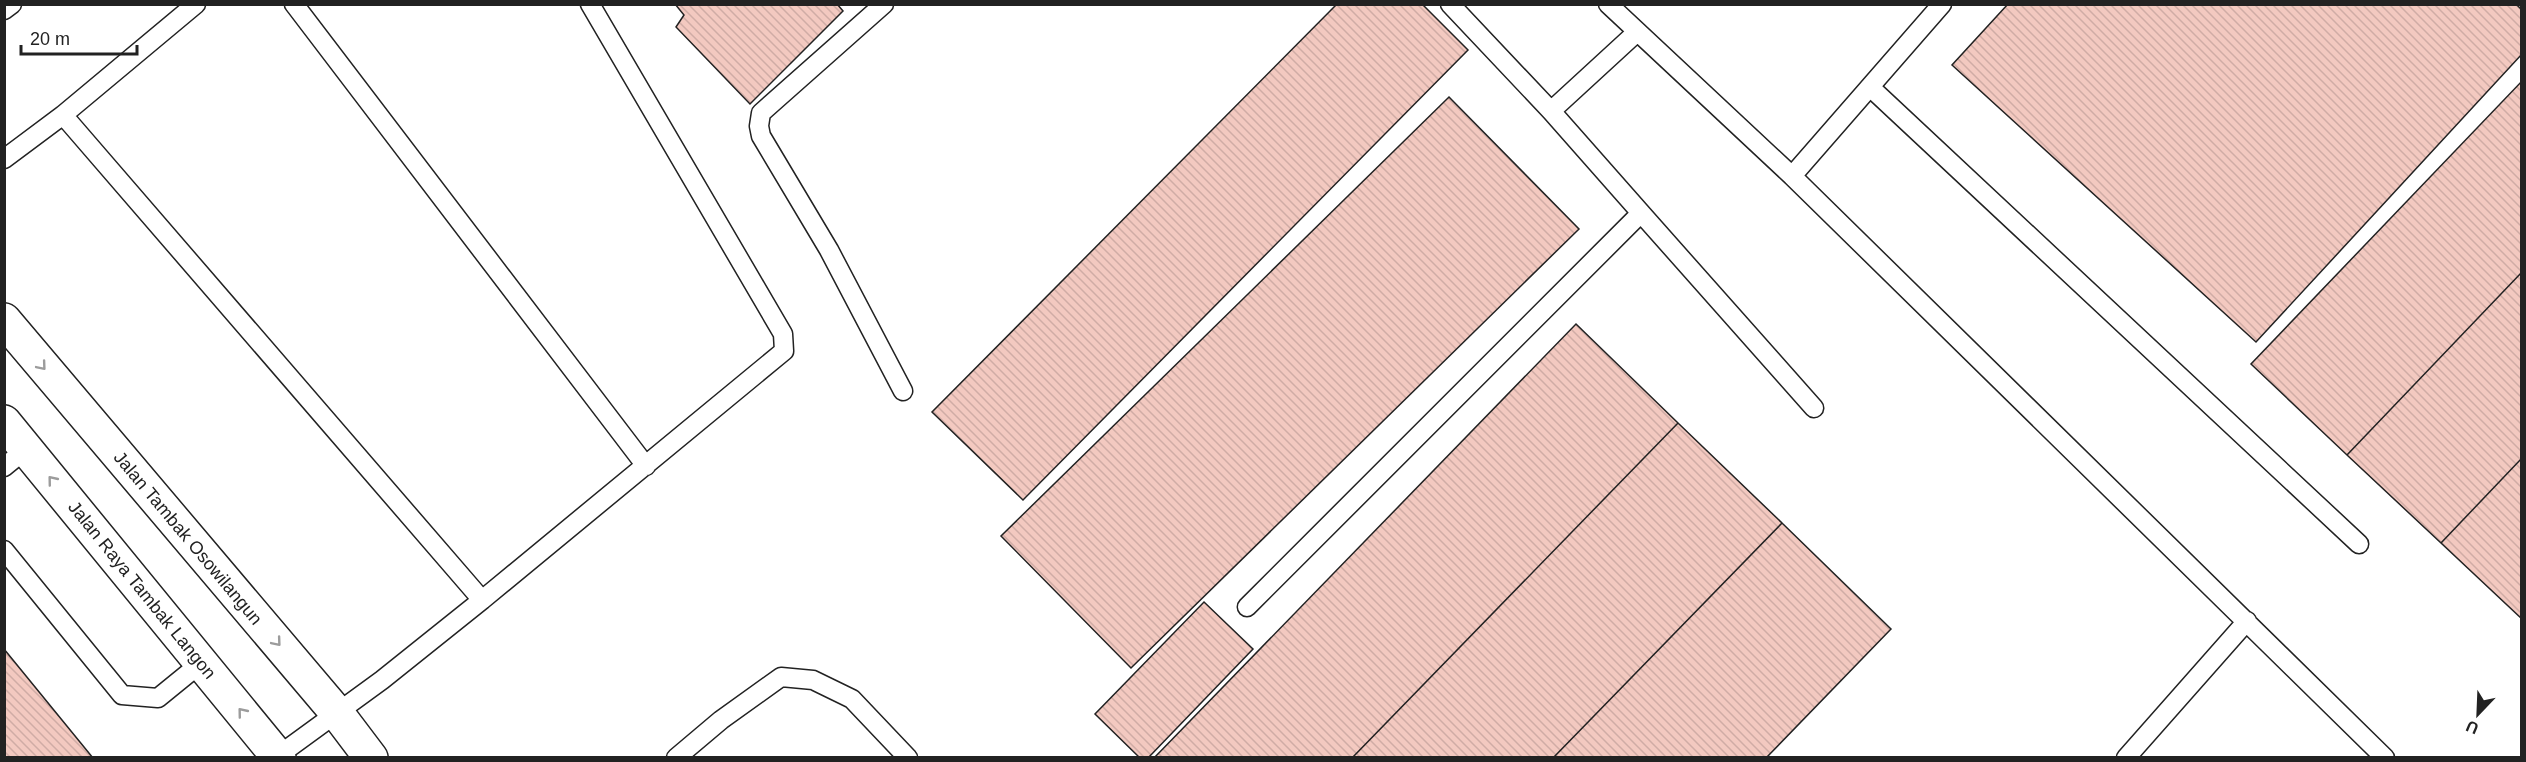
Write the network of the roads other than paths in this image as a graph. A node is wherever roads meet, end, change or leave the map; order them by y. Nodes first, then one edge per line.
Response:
1 (12, 4) edge
2 (196, 4) edge
3 (294, 4) edge
4 (590, 4) edge
5 (884, 4) edge
6 (1450, 4) edge
7 (1608, 4) edge
8 (1942, 4) edge
9 (4, 10) edge
10 (1637, 32) junction
11 (1870, 87) junction
12 (1551, 111) junction
13 (63, 115) junction
14 (4, 159) edge
15 (1792, 176) junction
16 (1641, 213) junction
17 (4, 320) edge
18 (903, 390) dead end
19 (1814, 408) dead end
20 (4, 422) edge
21 (15, 458) edge
22 (646, 466) junction
23 (2359, 544) dead end
24 (4, 550) edge
25 (482, 600) junction
26 (1247, 607) dead end
27 (2247, 621) junction
28 (201, 663) junction
29 (337, 713) junction
30 (277, 757) edge
31 (371, 758) edge
32 (676, 758) edge
33 (908, 758) edge
34 (2126, 758) edge
35 (2385, 758) edge

1 - 9 lane
2 - 13 lane
3 - 22 lane
4 - 22 lane
5 - 18 lane
6 - 12 lane
7 - 10 lane
8 - 11 lane
10 - 12 lane
10 - 15 lane
11 - 15 lane
11 - 23 lane
12 - 16 lane
13 - 14 lane
13 - 25 lane
15 - 27 lane
16 - 19 lane
16 - 26 lane
17 -> 29 highway, Jalan Tambak Osowilangun
20 - 21 highway, Jalan Raya Tambak Langon
28 -> 21 highway, Jalan Raya Tambak Langon
22 - 25 lane
24 - 28 lane
25 - 29 lane
27 - 34 lane
27 - 35 lane
30 -> 28 highway, Jalan Raya Tambak Langon
29 - 30 lane
29 - 31 highway, Jalan Tambak Osowilangun
32 - 33 lane

